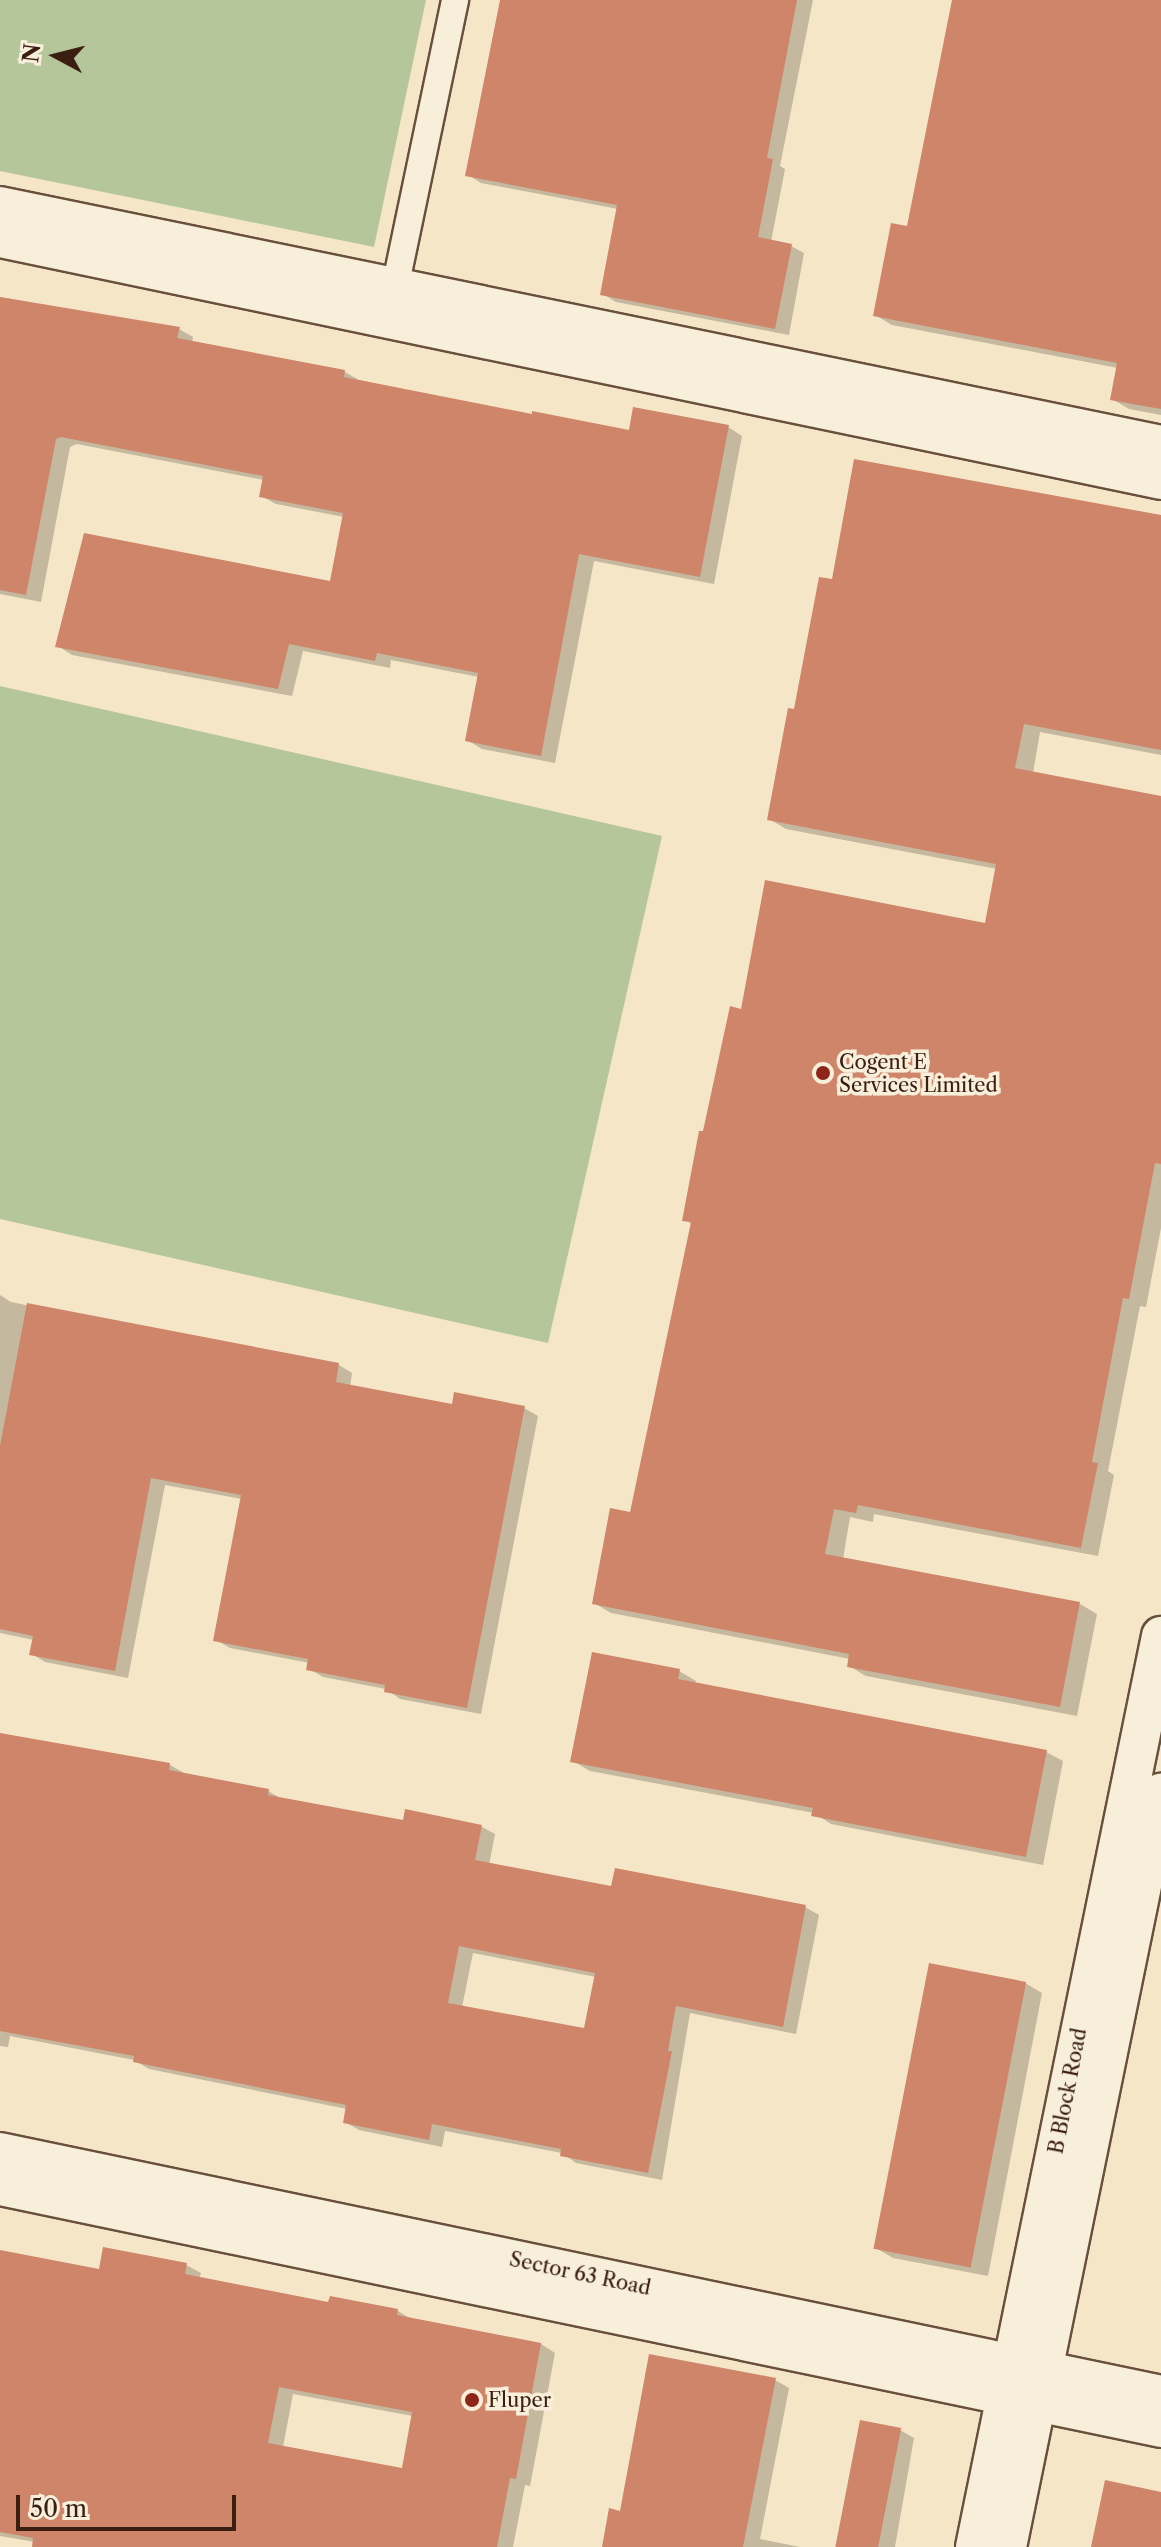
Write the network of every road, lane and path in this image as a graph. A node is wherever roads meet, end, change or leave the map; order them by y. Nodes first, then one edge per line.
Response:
1 (455, 0) edge
2 (0, 206) edge
3 (0, 238) edge
4 (392, 303) junction
5 (1161, 445) edge
6 (1161, 480) edge
7 (1161, 1636) edge
8 (1161, 1793) edge
9 (0, 2152) edge
10 (0, 2186) edge
11 (1025, 2383) junction
12 (1161, 2395) edge
13 (1161, 2428) edge
14 (975, 2547) edge
15 (1007, 2547) edge

1 - 4 street
2 - 4 street
3 - 4 street
4 - 5 street
4 - 6 street
7 - 11 street, B Block Road
8 - 11 street, B Block Road
9 - 11 street, Sector 63 Road
10 - 11 street, Sector 63 Road
11 - 12 street, Sector 63 Road
11 - 13 street, Sector 63 Road
11 - 14 street, B Block Road
11 - 15 street, B Block Road

